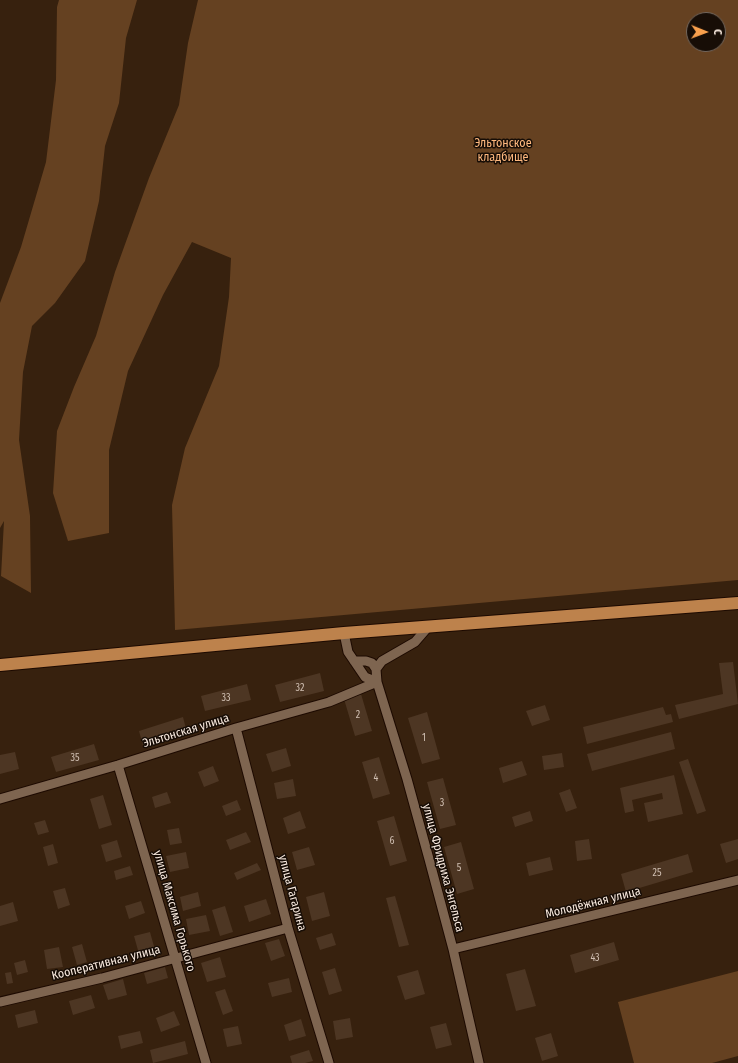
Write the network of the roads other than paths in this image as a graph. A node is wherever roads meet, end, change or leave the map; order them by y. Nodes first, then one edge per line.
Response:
1 (738, 603) edge
2 (428, 627) junction
3 (344, 633) junction
4 (354, 661) junction
5 (0, 665) edge
6 (376, 669) junction
7 (377, 682) junction
8 (236, 728) junction
9 (118, 765) junction
10 (0, 800) edge
11 (738, 880) edge
12 (288, 928) junction
13 (453, 950) junction
14 (175, 958) junction
15 (0, 1002) edge
16 (206, 1063) edge
17 (329, 1063) edge
18 (479, 1063) edge

1 - 2 main road
2 - 3 main road
2 - 6 street
3 - 4 street
3 - 5 main road
4 - 6 street
4 - 7 street
6 - 7 street, улица Фридриха Энгельса
7 - 8 street, Эльтонская улица
7 - 13 street, улица Фридриха Энгельса
8 - 9 street, Эльтонская улица
8 - 12 street, улица Гагарина
9 - 10 street, Эльтонская улица
9 - 14 street, улица Максима Горького
11 - 13 street, Молодёжная улица
12 - 14 street, Кооперативная улица
12 - 17 street, улица Гагарина
13 - 18 street, улица Фридриха Энгельса
14 - 15 street, Кооперативная улица
14 - 16 street, улица Максима Горького

